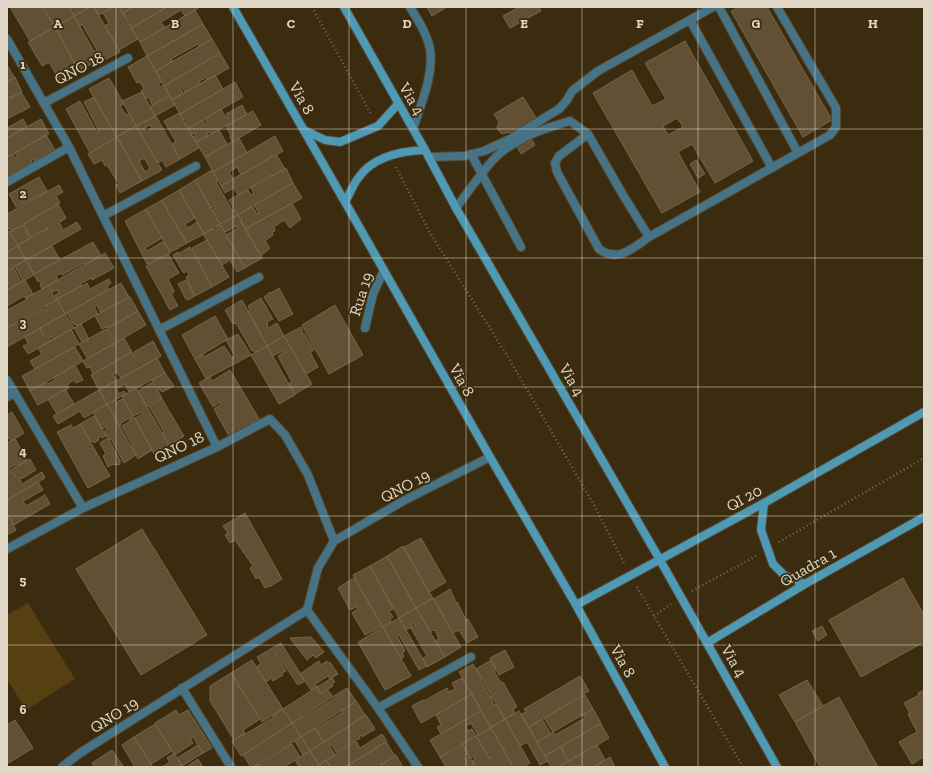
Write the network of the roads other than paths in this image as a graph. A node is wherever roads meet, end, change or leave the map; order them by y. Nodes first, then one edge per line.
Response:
1 (233, 7) edge
2 (344, 7) edge
3 (410, 7) edge
4 (712, 7) edge
5 (718, 7) edge
6 (777, 7) edge
7 (690, 20) junction
8 (7, 39) edge
9 (128, 58) dead end
10 (44, 103) junction
11 (398, 104) junction
12 (413, 129) junction
13 (304, 130) junction
14 (588, 134) junction
15 (69, 147) junction
16 (427, 153) junction
17 (798, 153) junction
18 (471, 154) junction
19 (196, 166) dead end
20 (772, 168) junction
21 (482, 174) junction
22 (7, 182) edge
23 (346, 202) junction
24 (456, 208) junction
25 (103, 216) junction
26 (650, 237) junction
27 (521, 246) dead end
28 (384, 270) junction
29 (259, 277) dead end
30 (365, 328) dead end
31 (159, 330) junction
32 (7, 380) edge
33 (11, 395) edge
34 (924, 412) edge
35 (217, 447) junction
36 (490, 457) junction
37 (764, 503) junction
38 (82, 508) junction
39 (924, 517) edge
40 (334, 542) junction
41 (7, 548) edge
42 (660, 560) junction
43 (805, 584) junction
44 (576, 605) junction
45 (307, 610) junction
46 (707, 643) junction
47 (471, 657) dead end
48 (182, 688) junction
49 (378, 708) junction
50 (62, 767) edge
51 (231, 767) edge
52 (418, 767) edge
53 (665, 767) edge
54 (778, 767) edge

1 - 13 main road, Via 8
2 - 11 main road, Via 4
3 - 12 street
4 - 7 street
5 - 17 street
6 - 17 street
7 - 18 street
7 - 20 street
8 - 10 street, QNO 18
9 - 10 street, QNO 18
10 - 15 street, QNO 18
11 - 12 main road, Via 4
11 - 13 main road
12 - 16 main road, Via 4
13 - 23 main road, Via 8
14 - 21 street
14 - 26 street
14 - 26 street
15 - 22 street
15 - 25 street, QNO 18
16 - 18 street
16 - 23 main road
16 - 24 main road, Via 4
17 - 20 street
18 - 21 street
19 - 25 street
20 - 26 street
21 - 24 street
21 - 27 street
23 - 28 main road, Via 8
24 - 42 main road, Via 4
25 - 31 street, QNO 18
28 - 30 street, Rua 19
28 - 36 main road, Via 8
29 - 31 street
31 - 35 street, QNO 18
32 - 33 street
33 - 38 street
34 - 37 main road, QI 20
35 - 38 street, QNO 18
35 - 40 street
36 - 40 street, QNO 19
36 - 44 main road, Via 8
37 - 42 main road, QI 20
37 - 43 main road
38 - 41 street, QNO 18
39 - 43 main road, Quadra 1
40 - 45 street, QNO 19
42 - 44 main road, QI 20
42 - 46 main road, Via 4
43 - 46 main road, Quadra 1
44 - 53 main road, Via 8
45 - 48 street, QNO 19
45 - 49 street
46 - 54 main road, Via 4
47 - 49 street
48 - 50 street, QNO 19
48 - 51 street
49 - 52 street

